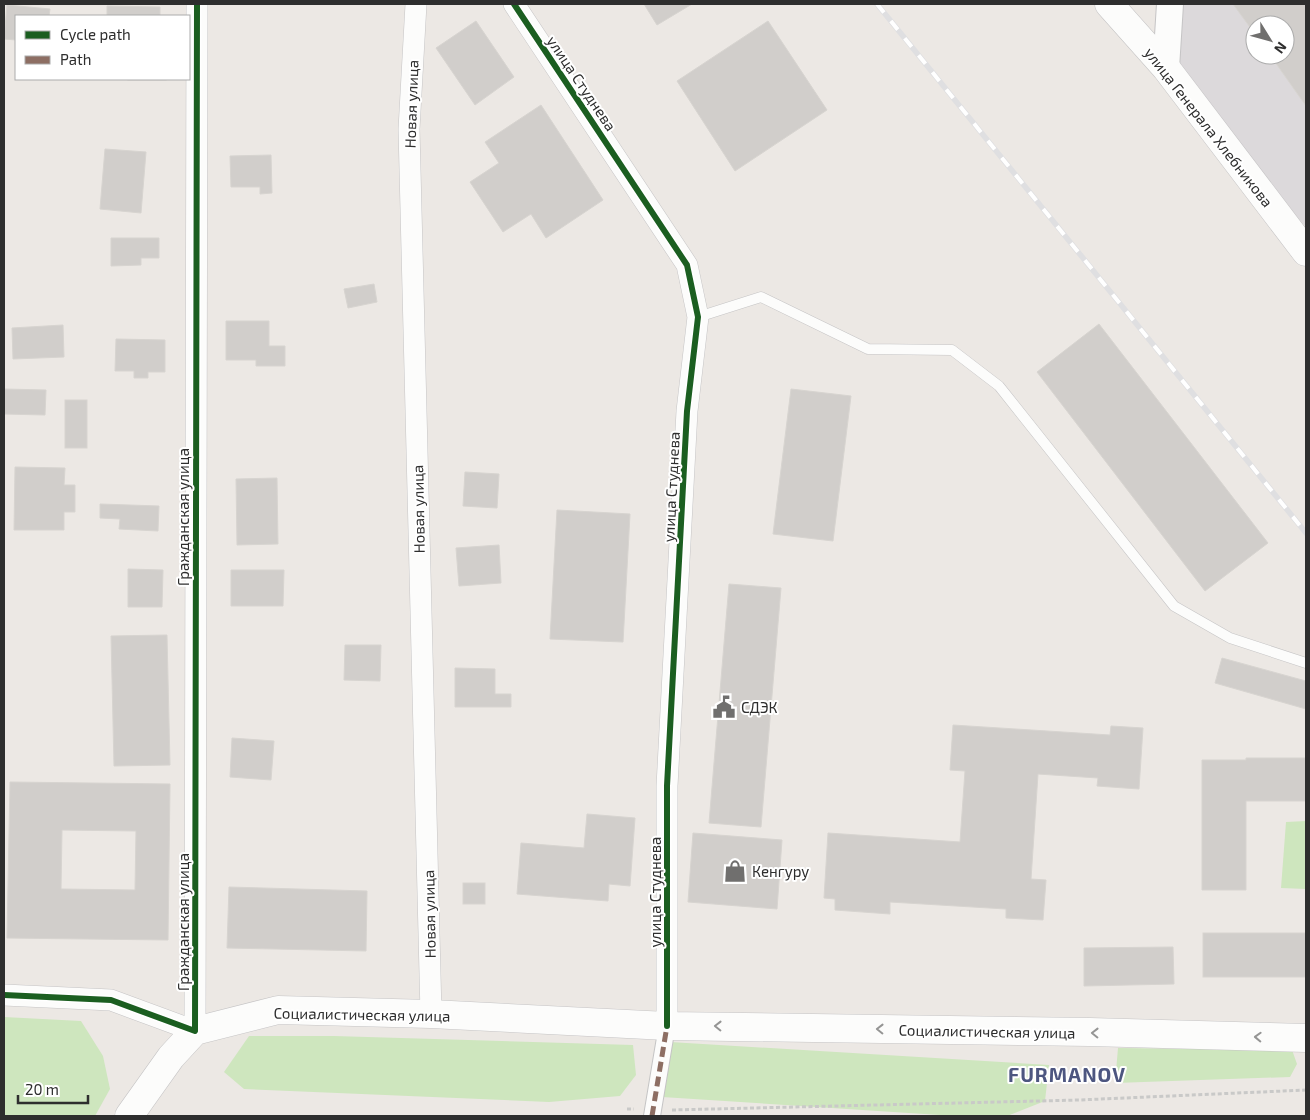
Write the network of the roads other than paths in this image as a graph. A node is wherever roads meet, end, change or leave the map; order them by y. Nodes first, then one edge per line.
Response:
1 (197, 4) edge
2 (416, 4) edge
3 (514, 4) edge
4 (1109, 4) edge
5 (1170, 4) edge
6 (1166, 68) junction
7 (1306, 252) edge
8 (698, 317) junction
9 (1306, 663) edge
10 (4, 995) edge
11 (431, 1014) junction
12 (667, 1026) junction
13 (195, 1031) junction
14 (1306, 1038) edge
15 (652, 1113) edge
16 (129, 1116) edge

1 - 13 street, Гражданская улица
2 - 11 street, Новая улица
3 - 8 street, улица Студнева
4 - 6 main road, улица Генерала Хлебникова
5 - 6 street
6 - 7 main road, улица Генерала Хлебникова
8 - 9 lane
8 - 12 street, улица Студнева
10 - 13 street
11 - 12 main road, Социалистическая улица
11 - 13 main road, Социалистическая улица
14 -> 12 main road, Социалистическая улица
12 - 15 street
13 - 16 main road

